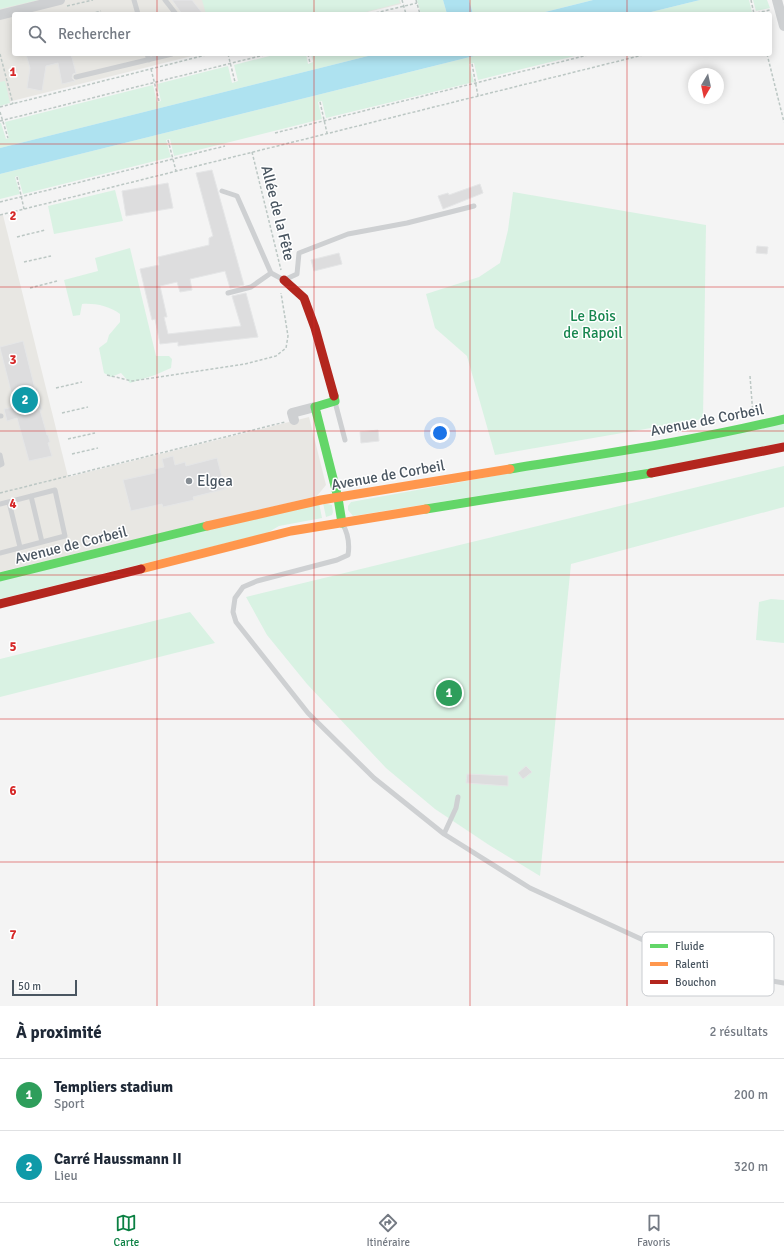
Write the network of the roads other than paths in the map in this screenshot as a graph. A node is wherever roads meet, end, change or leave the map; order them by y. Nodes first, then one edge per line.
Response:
1 (60, 0) edge
2 (134, 0) edge
3 (165, 0) edge
4 (778, 4) edge
5 (137, 12) edge
6 (174, 12) edge
7 (0, 15) edge
8 (784, 26) edge
9 (148, 56) edge
10 (162, 56) edge
11 (149, 60) junction
12 (76, 77) dead end
13 (222, 191) dead end
14 (474, 206) dead end
15 (271, 273) junction
16 (284, 280) junction
17 (228, 293) dead end
18 (335, 401) junction
19 (315, 407) junction
20 (784, 419) edge
21 (294, 420) road end
22 (345, 440) dead end
23 (784, 447) edge
24 (0, 454) edge
25 (0, 465) edge
26 (31, 496) junction
27 (338, 498) junction
28 (9, 502) junction
29 (0, 504) edge
30 (342, 523) junction
31 (42, 542) junction
32 (20, 547) junction
33 (0, 553) edge
34 (0, 577) edge
35 (0, 604) edge
36 (458, 796) dead end
37 (444, 834) junction
38 (642, 939) edge
39 (774, 981) edge
40 (784, 983) edge

1 - 7 street
2 - 5 lane
3 - 6 lane
4 - 8 street
9 - 11 lane
10 - 11 lane
11 - 12 lane
13 - 15 lane
14 - 16 lane
15 - 16 lane
15 - 17 lane
16 - 18 main road
18 - 19 main road
18 - 22 lane
19 - 21 street
19 - 27 main road
20 - 27 main road, Avenue de Corbeil
23 - 30 main road
24 - 25 lane
26 - 28 lane
26 - 31 lane
26 - 31 lane
27 - 30 main road
27 - 34 main road, Avenue de Corbeil
28 - 29 lane
28 - 32 lane
30 - 35 main road
30 - 37 lane
31 - 32 lane
32 - 33 lane
36 - 37 lane
37 - 38 lane
39 - 40 lane

